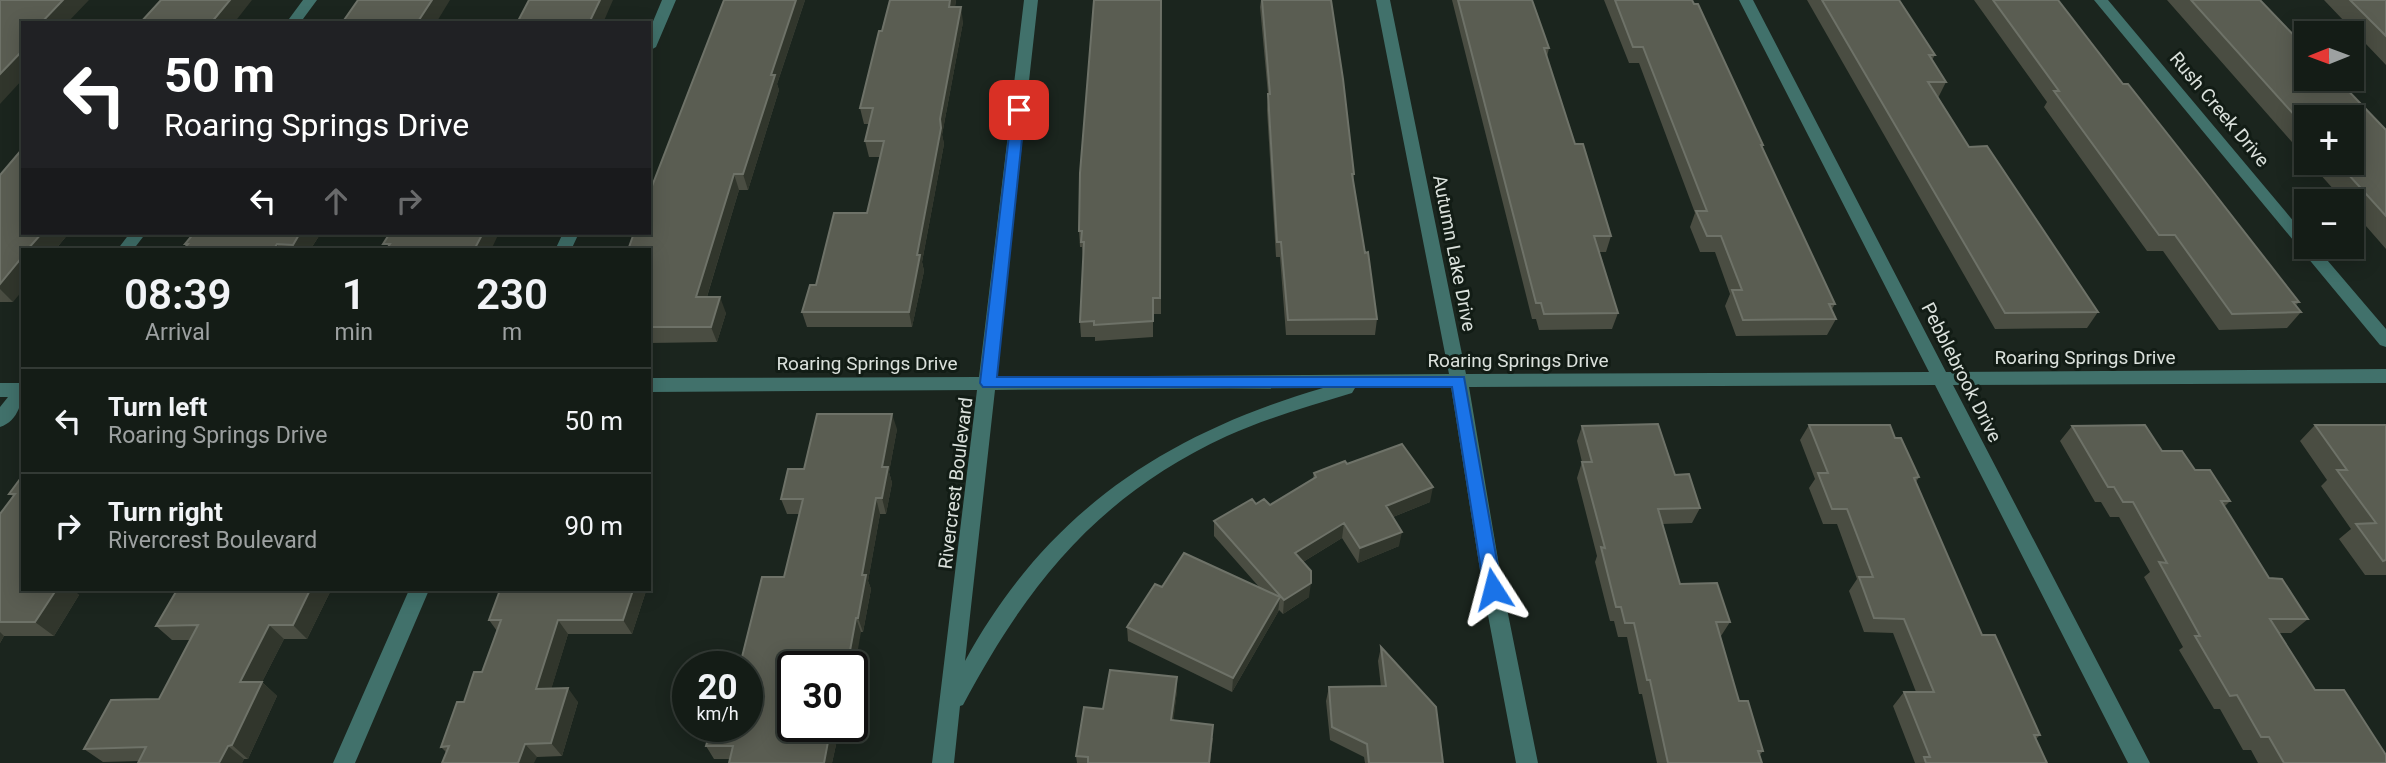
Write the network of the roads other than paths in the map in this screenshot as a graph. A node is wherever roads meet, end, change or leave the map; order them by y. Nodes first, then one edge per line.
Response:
1 (310, 0) edge
2 (669, 0) edge
3 (1031, 0) edge
4 (1383, 0) edge
5 (1746, 0) edge
6 (2101, 0) edge
7 (294, 21) edge
8 (651, 42) edge
9 (2294, 230) edge
10 (2318, 259) edge
11 (2386, 341) edge
12 (2386, 376) edge
13 (1941, 378) junction
14 (1373, 381) junction
15 (1459, 381) junction
16 (988, 383) junction
17 (651, 385) edge
18 (0, 390) edge
19 (21, 390) edge
20 (21, 393) edge
21 (0, 421) edge
22 (419, 591) edge
23 (949, 714) junction
24 (344, 763) edge
25 (943, 763) edge
26 (1527, 763) edge
27 (2139, 763) edge

1 - 7 street
2 - 8 street
3 - 16 street, Rivercrest Boulevard
4 - 15 street, Autumn Lake Drive
5 - 13 street, Pebblebrook Drive
6 - 9 street, Rush Creek Drive
10 - 11 street, Rush Creek Drive
12 - 13 street, Roaring Springs Drive
13 - 15 street, Roaring Springs Drive
13 - 27 street, Pebblebrook Drive
14 - 15 street, Roaring Springs Drive
14 - 16 street, Roaring Springs Drive
14 - 23 street
15 - 26 street, Autumn Lake Drive
16 - 17 street, Roaring Springs Drive
16 - 23 street, Rivercrest Boulevard
18 - 19 street
20 - 21 street
22 - 24 street
23 - 25 street, Rivercrest Boulevard

